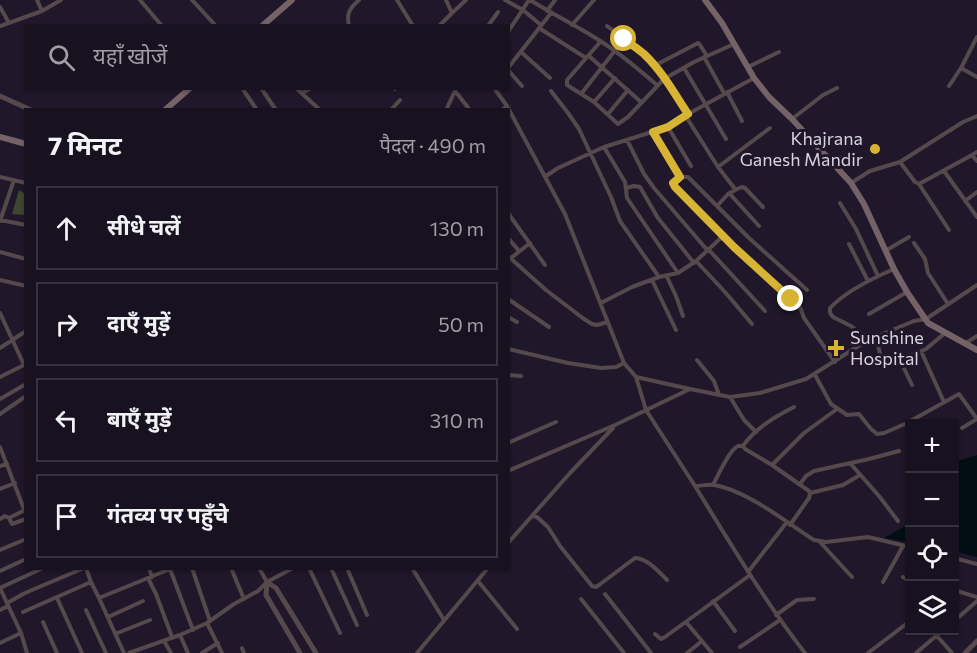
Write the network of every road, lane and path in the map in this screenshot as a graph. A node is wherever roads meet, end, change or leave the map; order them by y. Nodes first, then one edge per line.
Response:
1 (37, 0) edge
2 (61, 0) edge
3 (140, 0) edge
4 (192, 0) edge
5 (292, 0) edge
6 (359, 0) edge
7 (397, 0) edge
8 (446, 0) edge
9 (466, 0) edge
10 (505, 0) edge
11 (530, 0) edge
12 (555, 0) edge
13 (594, 0) edge
14 (705, 0) edge
15 (0, 7) edge
16 (42, 10) junction
17 (524, 10) junction
18 (498, 12) dead end
19 (549, 12) junction
20 (452, 13) junction
21 (9, 23) junction
22 (160, 24) edge
23 (214, 24) edge
24 (264, 24) edge
25 (349, 24) edge
26 (412, 24) edge
27 (440, 24) edge
28 (489, 24) edge
29 (572, 24) junction
30 (0, 26) edge
31 (607, 26) dead end
32 (540, 27) junction
33 (510, 29) edge
34 (977, 38) edge
35 (624, 39) junction
36 (601, 41) junction
37 (735, 44) junction
38 (615, 51) junction
39 (521, 52) junction
40 (779, 52) dead end
41 (587, 57) junction
42 (706, 57) junction
43 (510, 66) edge
44 (654, 66) junction
45 (601, 67) junction
46 (747, 67) junction
47 (684, 68) junction
48 (961, 68) junction
49 (510, 71) edge
50 (977, 76) edge
51 (550, 78) dead end
52 (615, 78) junction
53 (664, 78) junction
54 (754, 78) junction
55 (657, 85) junction
56 (522, 86) dead end
57 (949, 86) dead end
58 (837, 88) dead end
59 (188, 90) edge
60 (243, 90) edge
61 (262, 90) edge
62 (298, 90) edge
63 (307, 90) edge
64 (455, 90) edge
65 (495, 90) edge
66 (628, 90) junction
67 (551, 91) dead end
68 (302, 93) junction
69 (580, 93) junction
70 (726, 93) junction
71 (0, 96) edge
72 (400, 100) dead end
73 (594, 102) junction
74 (641, 102) junction
75 (705, 104) junction
76 (507, 106) joint
77 (27, 108) edge
78 (167, 108) edge
79 (256, 108) edge
80 (275, 108) edge
81 (318, 108) edge
82 (393, 108) edge
83 (447, 108) edge
84 (468, 108) edge
85 (504, 108) edge
86 (510, 111) edge
87 (608, 114) junction
88 (686, 114) junction
89 (977, 116) edge
90 (792, 119) junction
91 (742, 121) dead end
92 (668, 127) junction
93 (770, 128) dead end
94 (653, 132) junction
95 (0, 137) edge
96 (726, 139) dead end
97 (627, 140) junction
98 (24, 143) edge
99 (604, 147) junction
100 (977, 152) edge
101 (591, 153) junction
102 (972, 155) junction
103 (977, 161) edge
104 (900, 162) junction
105 (691, 165) dead end
106 (718, 167) junction
107 (944, 171) junction
108 (546, 176) junction
109 (0, 177) edge
110 (680, 177) junction
111 (14, 180) junction
112 (24, 182) edge
113 (851, 183) junction
114 (919, 184) junction
115 (626, 188) junction
116 (735, 190) junction
117 (977, 192) edge
118 (729, 193) junction
119 (965, 201) junction
120 (840, 203) dead end
121 (717, 206) junction
122 (762, 207) dead end
123 (510, 216) edge
124 (977, 217) edge
125 (0, 220) edge
126 (24, 225) edge
127 (759, 226) dead end
128 (949, 230) dead end
129 (723, 236) junction
130 (909, 237) dead end
131 (510, 240) edge
132 (530, 243) junction
133 (914, 243) dead end
134 (849, 244) dead end
135 (519, 251) junction
136 (708, 251) junction
137 (885, 251) junction
138 (0, 252) edge
139 (510, 257) edge
140 (24, 258) edge
141 (695, 262) junction
142 (545, 265) dead end
143 (894, 269) junction
144 (678, 273) junction
145 (666, 275) junction
146 (878, 276) junction
147 (659, 277) junction
148 (651, 279) junction
149 (0, 280) edge
150 (868, 281) junction
151 (977, 285) edge
152 (24, 286) edge
153 (807, 290) dead end
154 (907, 292) junction
155 (510, 300) edge
156 (601, 303) junction
157 (948, 304) junction
158 (765, 311) dead end
159 (0, 313) edge
160 (869, 314) dead end
161 (683, 316) dead end
162 (510, 318) edge
163 (926, 319) junction
164 (2, 322) edge
165 (517, 322) dead end
166 (608, 322) junction
167 (752, 324) dead end
168 (549, 327) dead end
169 (676, 330) dead end
170 (24, 333) edge
171 (946, 333) junction
172 (977, 336) edge
173 (876, 337) junction
174 (868, 340) junction
175 (13, 341) junction
176 (966, 343) junction
177 (0, 348) edge
178 (510, 349) edge
179 (977, 350) edge
180 (921, 351) junction
181 (697, 360) dead end
182 (900, 360) junction
183 (24, 362) edge
184 (835, 362) junction
185 (624, 363) junction
186 (24, 365) edge
187 (510, 375) edge
188 (815, 375) junction
189 (521, 376) dead end
190 (0, 377) edge
191 (636, 377) junction
192 (24, 385) edge
193 (912, 385) dead end
194 (690, 389) junction
195 (719, 395) junction
196 (24, 397) edge
197 (730, 397) junction
198 (0, 399) edge
199 (944, 402) junction
200 (794, 407) dead end
201 (837, 409) junction
202 (646, 410) junction
203 (0, 414) edge
204 (556, 422) dead end
205 (615, 425) junction
206 (962, 428) dead end
207 (756, 432) junction
208 (510, 442) edge
209 (743, 446) junction
210 (0, 447) edge
211 (899, 451) dead end
212 (850, 463) junction
213 (7, 464) junction
214 (772, 465) junction
215 (0, 466) edge
216 (510, 470) edge
217 (860, 475) junction
218 (15, 483) junction
219 (800, 484) junction
220 (713, 485) junction
221 (695, 486) junction
222 (0, 489) edge
223 (810, 494) junction
224 (532, 516) junction
225 (9, 518) junction
226 (0, 519) edge
227 (24, 520) edge
228 (898, 521) dead end
229 (789, 524) junction
230 (24, 540) edge
231 (510, 541) edge
232 (820, 541) junction
233 (903, 546) joint
234 (0, 550) edge
235 (959, 559) edge
236 (24, 560) edge
237 (977, 564) edge
238 (39, 570) edge
239 (80, 570) edge
240 (86, 570) edge
241 (149, 570) edge
242 (168, 570) edge
243 (170, 570) edge
244 (193, 570) edge
245 (232, 570) edge
246 (260, 570) edge
247 (289, 570) edge
248 (310, 570) edge
249 (332, 570) edge
250 (348, 570) edge
251 (413, 570) edge
252 (486, 570) edge
253 (0, 571) edge
254 (749, 573) junction
255 (852, 577) dead end
256 (150, 578) junction
257 (667, 580) dead end
258 (477, 581) junction
259 (91, 582) junction
260 (267, 582) junction
261 (883, 582) dead end
262 (0, 588) edge
263 (959, 592) edge
264 (605, 594) dead end
265 (57, 598) junction
266 (99, 598) junction
267 (581, 598) dead end
268 (244, 599) junction
269 (814, 599) dead end
270 (977, 599) edge
271 (143, 601) dead end
272 (713, 601) junction
273 (8, 604) junction
274 (0, 610) edge
275 (86, 610) dead end
276 (23, 612) dead end
277 (367, 615) dead end
278 (776, 615) junction
279 (959, 616) edge
280 (108, 617) junction
281 (150, 620) dead end
282 (444, 620) junction
283 (780, 620) junction
284 (42, 622) dead end
285 (209, 622) junction
286 (686, 622) junction
287 (905, 624) edge
288 (357, 625) dead end
289 (517, 629) dead end
290 (193, 630) junction
291 (735, 631) dead end
292 (21, 633) junction
293 (340, 633) dead end
294 (115, 634) junction
295 (656, 634) dead end
296 (180, 635) junction
297 (937, 636) joint
298 (172, 638) junction
299 (164, 641) junction
300 (702, 642) junction
301 (977, 642) edge
302 (0, 643) edge
303 (218, 643) junction
304 (148, 647) junction
305 (740, 647) dead end
306 (649, 651) edge
307 (27, 653) edge
308 (57, 653) edge
309 (82, 653) edge
310 (106, 653) edge
311 (124, 653) edge
312 (132, 653) edge
313 (152, 653) edge
314 (171, 653) edge
315 (188, 653) edge
316 (202, 653) edge
317 (222, 653) edge
318 (300, 653) edge
319 (316, 653) edge
320 (417, 653) edge
321 (624, 653) edge
322 (643, 653) edge
323 (687, 653) edge
324 (712, 653) edge
325 (805, 653) edge
326 (868, 653) edge
327 (916, 653) edge
328 (952, 653) edge
329 (964, 653) edge

1 - 16 street
2 - 16 street
3 - 22 street
4 - 23 street
5 - 24 main road
6 - 25 street
7 - 26 street
8 - 20 street
9 - 20 street
10 - 17 street
11 - 17 street
11 - 19 street
12 - 19 street
13 - 29 street
14 - 37 main road
15 - 21 street
16 - 21 street
17 - 32 street
17 - 33 street
18 - 28 street
19 - 29 street
19 - 32 street
20 - 27 street
21 - 30 street
29 - 36 street
31 - 35 street
32 - 39 street
32 - 41 street
34 - 48 street
35 - 38 street
35 - 44 street
36 - 38 street
36 - 41 street
37 - 42 street
37 - 46 main road
38 - 45 street
38 - 55 street
39 - 43 street
39 - 51 street
40 - 46 street
41 - 45 street
41 - 69 street
42 - 44 street
42 - 47 street
42 - 70 street
44 - 53 street
45 - 52 street
45 - 69 street
46 - 54 main road
47 - 53 street
47 - 75 street
48 - 50 street
48 - 57 street
49 - 56 street
52 - 66 street
52 - 73 street
53 - 55 street
53 - 88 street
54 - 70 street
54 - 90 main road
55 - 74 street
58 - 90 street
59 - 78 main road
60 - 79 street
61 - 80 street
62 - 68 street
63 - 68 street
64 - 83 street
64 - 84 street
65 - 76 street
66 - 74 street
66 - 87 street
67 - 101 street
68 - 81 street
69 - 73 street
70 - 75 street
70 - 91 street
71 - 77 street
72 - 82 street
73 - 87 street
74 - 87 street
75 - 88 street
75 - 96 street
76 - 85 street
86 - 108 street
88 - 92 street
88 - 106 street
89 - 104 street
90 - 113 main road
92 - 94 street
92 - 105 street
93 - 106 street
94 - 97 street
94 - 110 street
95 - 98 main road
97 - 99 street
97 - 136 street
99 - 101 street
99 - 115 street
100 - 102 street
101 - 108 street
101 - 147 street
102 - 103 street
102 - 107 street
104 - 113 street
104 - 114 street
106 - 116 street
107 - 114 street
107 - 119 street
108 - 156 street
109 - 111 street
110 - 121 street
110 - 129 street
111 - 112 street
111 - 125 street
113 - 137 main road
114 - 128 street
115 - 141 street
115 - 144 street
116 - 118 street
116 - 122 street
117 - 119 street
118 - 121 street
118 - 127 street
119 - 124 street
120 - 146 street
121 - 153 street
123 - 132 street
125 - 126 street
129 - 136 street
129 - 184 street
130 - 137 street
131 - 135 street
132 - 135 street
132 - 142 street
133 - 157 street
134 - 150 street
135 - 139 street
136 - 141 street
136 - 158 street
137 - 143 main road
138 - 140 street
139 - 166 street
141 - 144 street
141 - 167 street
143 - 146 street
143 - 154 main road
144 - 145 street
145 - 147 street
145 - 161 street
146 - 150 street
147 - 148 street
148 - 156 street
148 - 169 street
149 - 152 street
150 - 174 street
151 - 157 street
154 - 160 street
154 - 163 main road
155 - 168 street
156 - 166 street
157 - 163 street
159 - 164 street
162 - 165 street
163 - 171 main road
163 - 173 street
164 - 175 street
166 - 185 street
170 - 175 street
171 - 176 main road
171 - 180 street
172 - 176 street
173 - 174 street
173 - 182 street
174 - 184 street
175 - 177 street
175 - 183 street
176 - 179 main road
178 - 185 street
180 - 182 street
180 - 199 street
181 - 195 street
182 - 193 street
184 - 188 street
185 - 191 street
186 - 190 street
187 - 189 street
188 - 197 street
188 - 201 street
191 - 194 street
191 - 202 street
192 - 198 street
194 - 195 street
194 - 202 street
195 - 197 street
196 - 203 street
197 - 207 street
199 - 201 street
199 - 206 street
200 - 207 street
201 - 214 street
202 - 205 street
202 - 221 street
204 - 208 street
205 - 216 street
205 - 224 street
207 - 209 street
209 - 214 street
209 - 220 street
210 - 213 street
211 - 212 street
212 - 217 street
212 - 219 street
213 - 215 street
213 - 218 street
214 - 219 street
217 - 223 street
217 - 228 street
218 - 222 street
218 - 225 street
219 - 223 street
220 - 221 street
220 - 229 street
221 - 254 street
223 - 229 street
224 - 231 street
224 - 257 street
225 - 226 street
225 - 227 street
229 - 232 street
229 - 254 street
230 - 234 street
232 - 233 street
232 - 255 street
233 - 261 street
235 - 237 street
236 - 253 street
238 - 262 street
239 - 273 street
240 - 259 street
241 - 256 street
242 - 256 street
243 - 290 street
244 - 285 street
245 - 268 street
246 - 260 street
247 - 260 street
248 - 293 street
249 - 288 street
250 - 277 street
251 - 282 street
252 - 258 street
254 - 272 street
254 - 278 street
256 - 266 street
256 - 298 street
258 - 282 street
258 - 289 street
259 - 265 street
259 - 266 street
260 - 268 street
260 - 318 street
260 - 319 street
262 - 273 street
263 - 270 street
264 - 306 street
265 - 276 street
265 - 309 street
266 - 280 street
267 - 321 street
268 - 285 street
269 - 278 street
270 - 279 street
271 - 280 street
272 - 286 street
272 - 291 street
273 - 274 street
273 - 292 street
275 - 310 street
278 - 283 street
280 - 294 street
281 - 294 street
282 - 320 street
283 - 305 street
283 - 325 street
284 - 308 street
285 - 290 street
285 - 303 street
286 - 295 street
286 - 300 street
287 - 326 street
290 - 296 street
292 - 302 street
292 - 307 street
294 - 311 street
296 - 298 street
296 - 315 street
297 - 327 street
297 - 328 street
298 - 299 street
299 - 304 street
299 - 314 street
300 - 323 street
300 - 324 street
301 - 329 street
303 - 316 street
303 - 317 street
304 - 312 street
304 - 313 street
306 - 322 street

